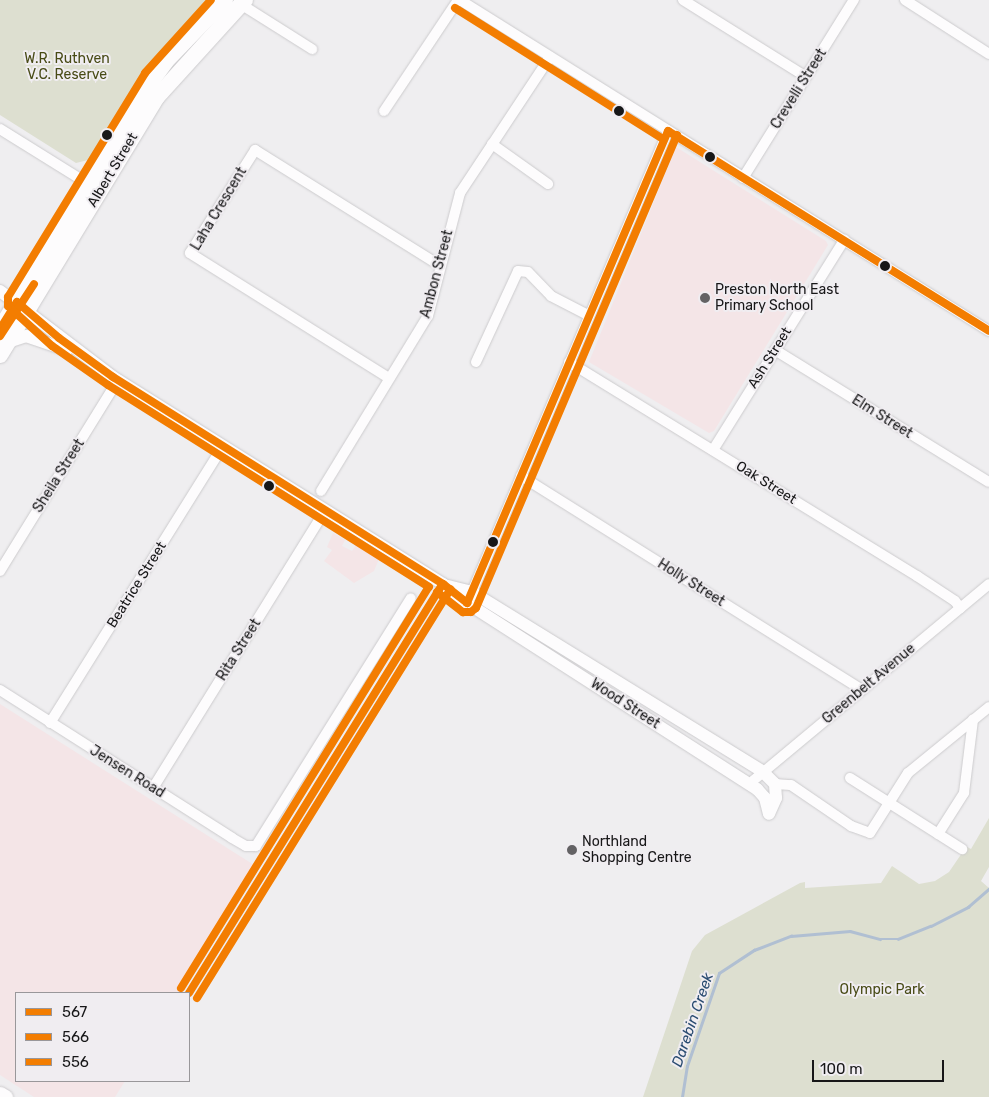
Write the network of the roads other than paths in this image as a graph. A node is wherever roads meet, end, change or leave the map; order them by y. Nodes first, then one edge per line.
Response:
1 (225, 0) edge
2 (459, 0) edge
3 (683, 0) edge
4 (854, 0) edge
5 (905, 0) edge
6 (244, 2) edge
7 (312, 49) dead end
8 (989, 54) edge
9 (550, 57) junction
10 (171, 67) junction
11 (806, 77) junction
12 (384, 111) dead end
13 (0, 129) edge
14 (668, 131) junction
15 (492, 144) junction
16 (743, 178) junction
17 (548, 184) dead end
18 (94, 188) junction
19 (844, 240) junction
20 (439, 265) junction
21 (0, 291) edge
22 (23, 306) junction
23 (588, 315) junction
24 (989, 331) edge
25 (3, 342) edge
26 (775, 350) junction
27 (83, 357) junction
28 (476, 362) dead end
29 (569, 362) junction
30 (389, 378) junction
31 (118, 380) junction
32 (223, 446) junction
33 (713, 450) junction
34 (521, 476) junction
35 (989, 482) edge
36 (321, 490) dead end
37 (325, 511) junction
38 (0, 571) edge
39 (989, 584) edge
40 (411, 598) dead end
41 (469, 598) junction
42 (960, 608) junction
43 (861, 689) junction
44 (0, 690) edge
45 (989, 706) edge
46 (973, 720) junction
47 (50, 723) junction
48 (719, 744) junction
49 (718, 764) junction
50 (763, 772) junction
51 (850, 778) dead end
52 (775, 784) junction
53 (753, 786) junction
54 (153, 788) junction
55 (890, 803) junction
56 (938, 834) junction
57 (962, 849) dead end
58 (0, 1094) edge
59 (5, 1097) edge

1 - 10 highway, Albert Street
2 - 9 street
2 - 12 street
3 - 11 street
4 - 11 street, Crevelli Street
5 - 8 street
6 - 7 street
6 - 10 highway, Albert Street
9 - 14 street
9 - 15 street, Ambon Street
10 - 18 highway, Albert Street
11 - 16 street, Crevelli Street
13 - 18 street
14 - 16 street
14 - 23 street
15 - 17 street
15 - 20 street, Ambon Street
16 - 19 street
18 - 22 highway, Albert Street
19 - 24 street
19 - 26 street, Ash Street
20 - 30 street, Ambon Street
20 - 30 street, Laha Crescent
21 - 22 street, Wood Street
22 - 25 highway, Albert Street
22 - 27 street, Wood Street
23 - 28 street
23 - 29 street
25 - 27 street
26 - 33 street, Ash Street
26 - 35 street, Elm Street
27 - 31 street, Wood Street
29 - 33 street, Oak Street
29 - 34 street
30 - 36 street, Ambon Street
31 - 32 street, Wood Street
31 - 38 street, Sheila Street
32 - 37 street, Wood Street
32 - 47 street, Beatrice Street
33 - 42 street, Oak Street
34 - 41 street
34 - 43 street, Holly Street
37 - 41 street, Wood Street
37 - 54 street, Rita Street
39 - 42 street, Greenbelt Avenue
40 - 54 street, Jensen Road
41 - 48 street, Wood Street
41 - 49 street, Wood Street
42 - 43 street, Greenbelt Avenue
43 - 50 street, Greenbelt Avenue
44 - 47 street, Jensen Road
45 - 46 street
46 - 55 street
46 - 56 street
47 - 54 street, Jensen Road
48 - 49 street
48 - 50 street, Wood Street
49 - 53 street, Wood Street
50 - 52 street, Wood Street
50 - 53 street, Greenbelt Avenue
51 - 55 street
52 - 53 street
52 - 53 street, Wood Street
52 - 55 street
55 - 56 street
56 - 57 street
58 - 59 main road

